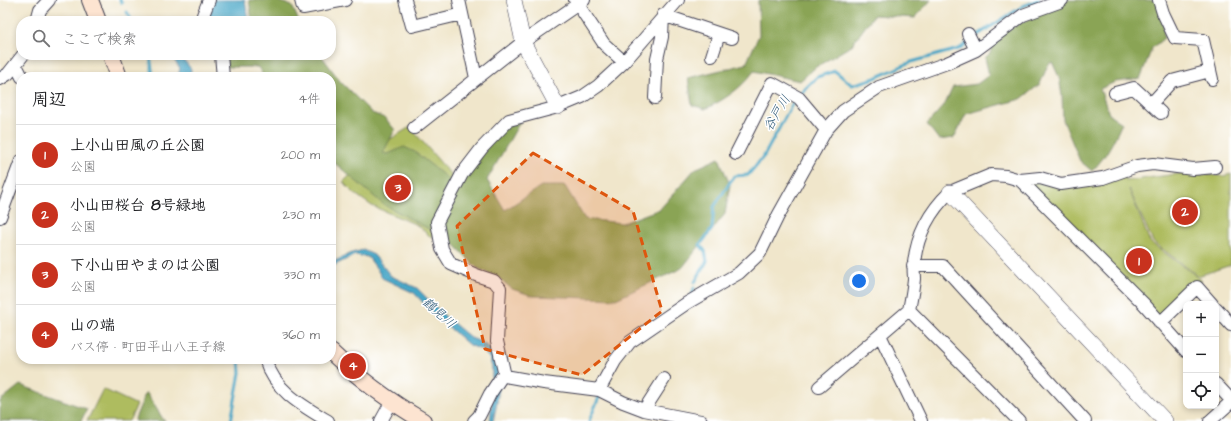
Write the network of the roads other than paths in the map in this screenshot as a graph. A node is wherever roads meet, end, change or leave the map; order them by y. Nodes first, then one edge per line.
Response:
1 (49, 0) edge
2 (90, 0) edge
3 (209, 0) edge
4 (301, 0) edge
5 (345, 0) edge
6 (405, 0) edge
7 (459, 0) edge
8 (514, 0) edge
9 (678, 0) edge
10 (1062, 0) edge
11 (1159, 0) edge
12 (579, 1) edge
13 (462, 14) junction
14 (663, 15) junction
15 (38, 16) edge
16 (96, 16) edge
17 (204, 16) edge
18 (719, 34) junction
19 (968, 34) dead end
20 (732, 38) dead end
21 (523, 42) junction
22 (975, 48) junction
23 (712, 56) dead end
24 (19, 60) edge
25 (113, 60) edge
26 (222, 60) edge
27 (624, 62) junction
28 (21, 72) edge
29 (117, 72) edge
30 (223, 72) edge
31 (476, 78) junction
32 (0, 79) edge
33 (1115, 93) dead end
34 (655, 98) dead end
35 (1151, 104) junction
36 (558, 107) junction
37 (1161, 113) dead end
38 (414, 128) dead end
39 (826, 130) junction
40 (736, 154) dead end
41 (1214, 167) dead end
42 (16, 174) edge
43 (1020, 180) junction
44 (950, 192) junction
45 (0, 217) edge
46 (913, 266) junction
47 (1209, 301) edge
48 (909, 310) junction
49 (1219, 311) edge
50 (1160, 323) junction
51 (1231, 325) edge
52 (880, 335) junction
53 (1183, 348) edge
54 (336, 357) edge
55 (267, 364) edge
56 (503, 376) junction
57 (664, 379) dead end
58 (819, 387) dead end
59 (1219, 387) edge
60 (599, 390) junction
61 (392, 401) junction
62 (1231, 401) edge
63 (644, 410) junction
64 (328, 421) edge
65 (381, 421) edge
66 (423, 421) edge
67 (474, 421) edge
68 (701, 421) edge
69 (921, 421) edge
70 (1020, 421) edge
71 (1086, 421) edge
72 (1165, 421) edge
73 (1210, 421) edge

1 - 15 street
2 - 16 main road
3 - 17 street
4 - 5 street
6 - 13 street
7 - 13 street
8 - 21 street
9 - 14 street
10 - 22 street
11 - 35 street
12 - 21 street
12 - 27 street
13 - 31 street
14 - 18 street
14 - 27 street
14 - 34 street
18 - 20 street
18 - 23 street
19 - 22 street
21 - 31 street
21 - 36 street
22 - 39 street
24 - 28 street
24 - 32 street
25 - 29 main road
26 - 30 street
27 - 36 street
31 - 38 street
33 - 35 street
35 - 37 street
36 - 56 street
39 - 40 street
39 - 60 street
41 - 43 street
42 - 45 street
43 - 44 street
43 - 50 street
44 - 46 street
44 - 72 street
46 - 48 street
46 - 71 street
47 - 50 street
48 - 52 street
48 - 70 street
49 - 51 street
50 - 53 street
52 - 58 street
52 - 69 street
54 - 61 main road
55 - 64 street
56 - 60 street
56 - 67 street
57 - 63 street
59 - 62 street
60 - 63 street
61 - 65 street
61 - 66 main road
62 - 73 street
63 - 68 street

